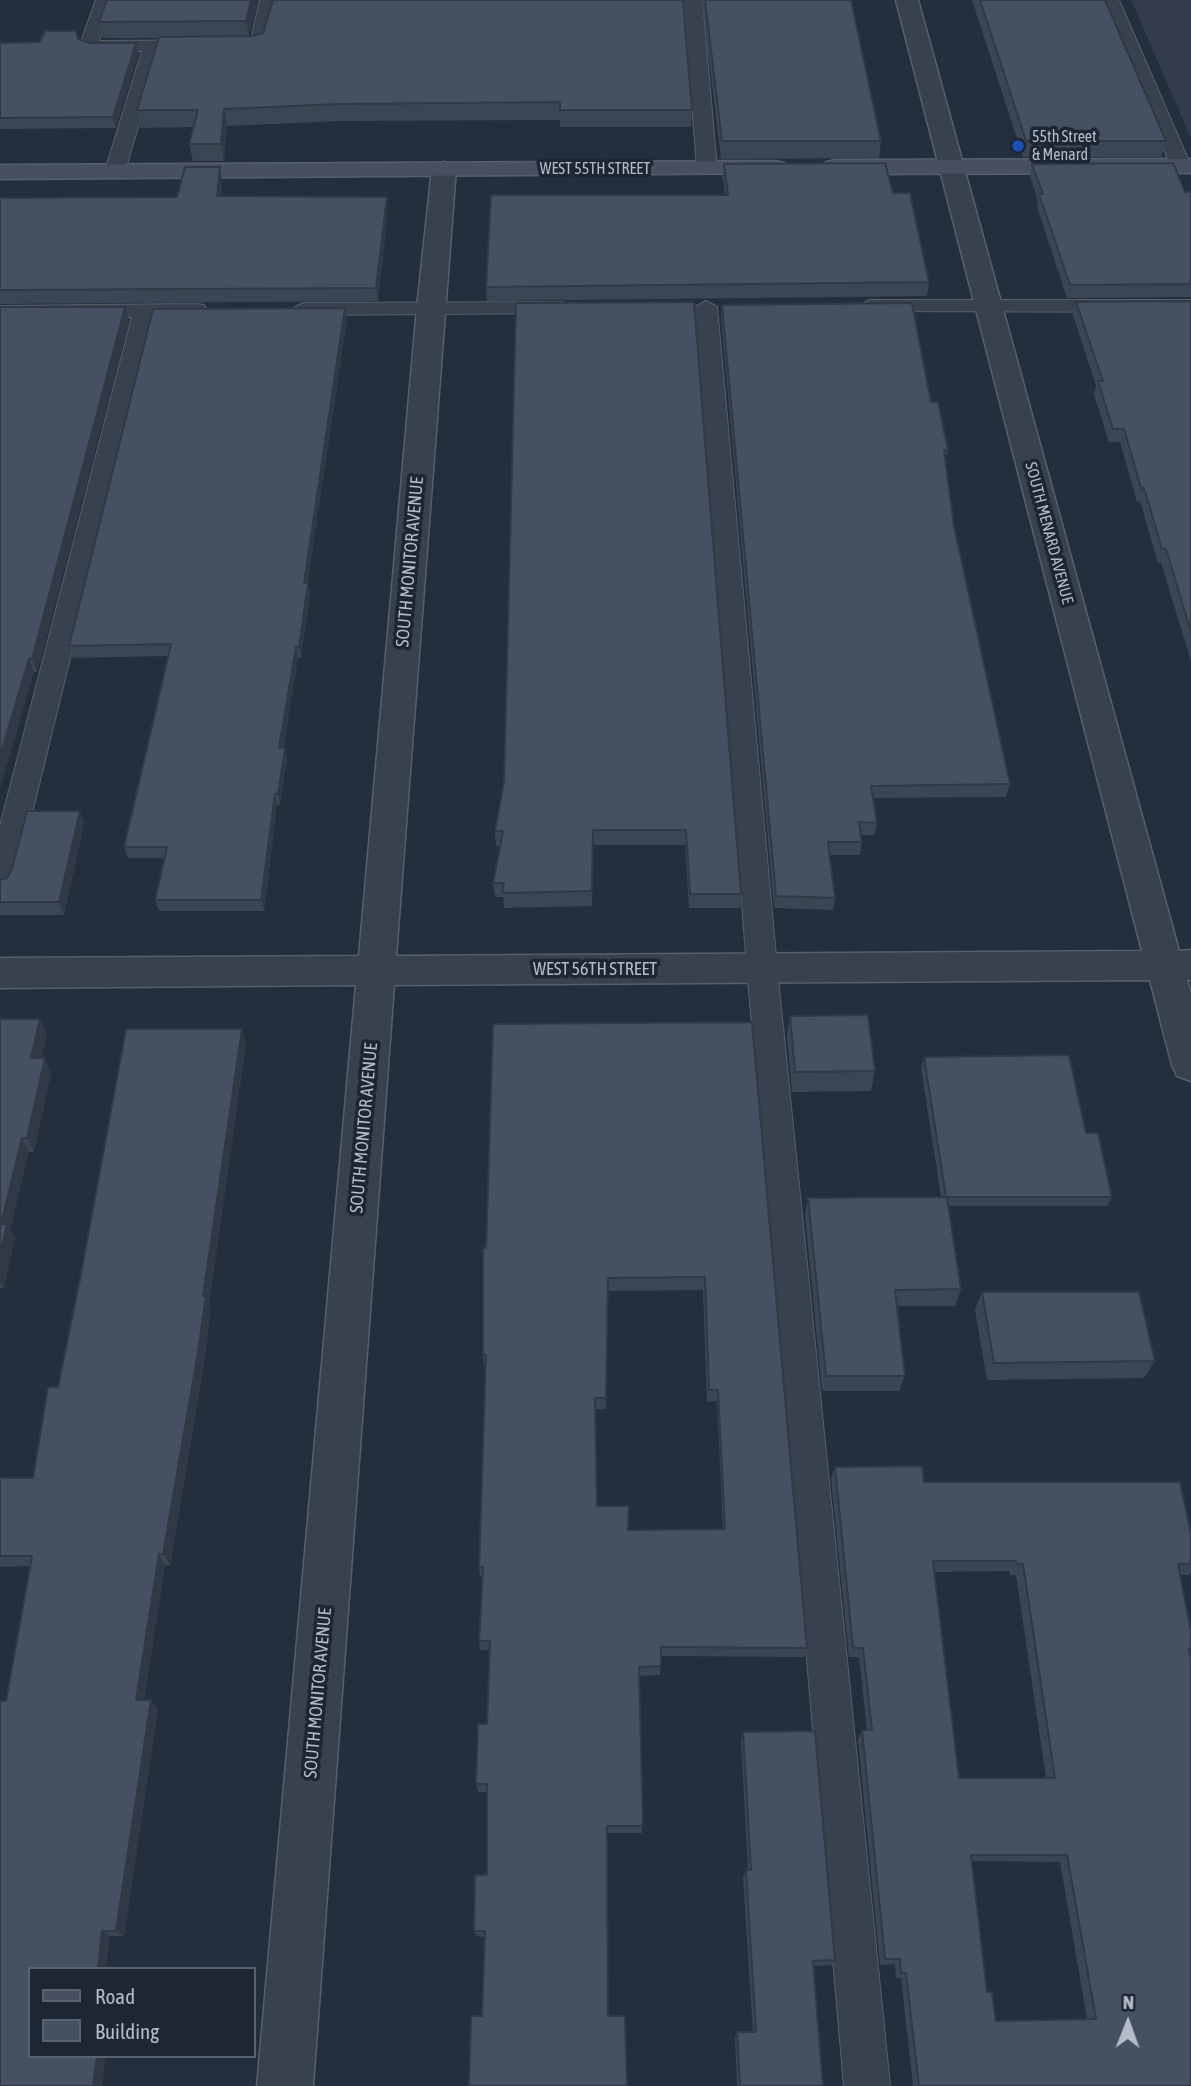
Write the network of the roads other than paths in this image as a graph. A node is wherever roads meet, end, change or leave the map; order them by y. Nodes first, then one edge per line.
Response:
1 (105, 0) edge
2 (269, 0) edge
3 (694, 0) edge
4 (907, 0) edge
5 (1110, 0) edge
6 (152, 47) junction
7 (1186, 166) edge
8 (951, 167) junction
9 (707, 168) junction
10 (444, 169) junction
11 (115, 171) junction
12 (0, 172) edge
13 (854, 306) edge
14 (988, 306) junction
15 (1191, 306) edge
16 (585, 307) edge
17 (706, 307) dead end
18 (430, 308) junction
19 (284, 309) edge
20 (145, 310) junction
21 (214, 310) edge
22 (0, 312) edge
23 (0, 882) edge
24 (1178, 965) edge
25 (762, 968) junction
26 (377, 971) junction
27 (0, 973) edge
28 (1191, 1065) edge
29 (285, 2086) edge
30 (867, 2086) edge

1 - 6 lane
2 - 6 lane
3 - 9 lane
4 - 8 street, SOUTH MENARD AVENUE
5 - 7 lane
6 - 11 lane
7 - 8 main road, WEST 55TH STREET
8 - 9 main road, WEST 55TH STREET
8 - 14 street, SOUTH MENARD AVENUE
9 - 10 main road, WEST 55TH STREET
10 - 11 main road, WEST 55TH STREET
10 - 18 street, SOUTH MONITOR AVENUE
11 - 12 main road, WEST 55TH STREET
13 - 14 lane
14 - 15 lane
14 - 24 street, SOUTH MENARD AVENUE
16 - 18 lane
17 - 25 lane
18 - 19 lane
18 - 26 street, SOUTH MONITOR AVENUE
20 - 21 lane
20 - 22 lane
20 - 23 lane
24 - 25 street, WEST 56TH STREET
24 - 28 street, SOUTH MENARD AVENUE
25 - 26 street, WEST 56TH STREET
25 - 30 lane
26 - 27 street, WEST 56TH STREET
26 - 29 street, SOUTH MONITOR AVENUE

